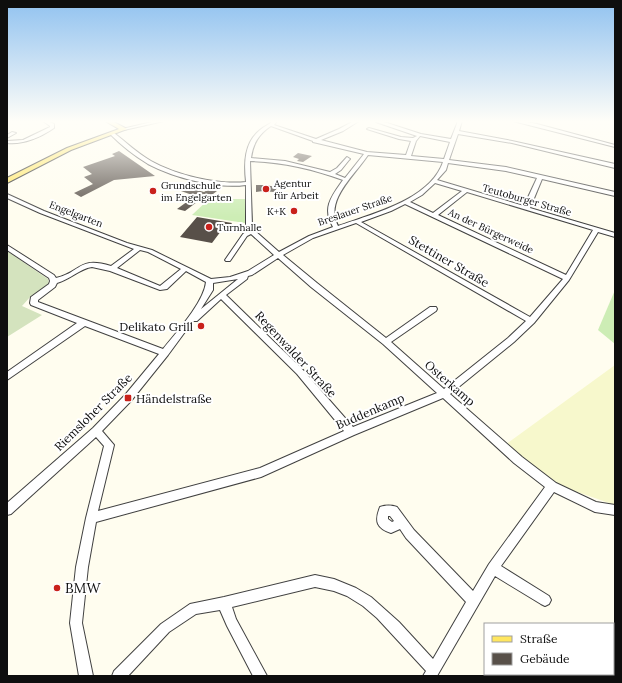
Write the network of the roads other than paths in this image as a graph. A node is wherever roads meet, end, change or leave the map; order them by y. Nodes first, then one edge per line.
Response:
1 (61, 153) edge
2 (136, 153) edge
3 (249, 153) edge
4 (367, 153) joint
5 (410, 153) edge
6 (448, 153) edge
7 (559, 153) edge
8 (408, 158) junction
9 (247, 159) junction
10 (347, 159) dead end
11 (446, 161) junction
12 (615, 166) edge
13 (332, 174) junction
14 (540, 177) junction
15 (7, 180) edge
16 (347, 180) junction
17 (434, 181) junction
18 (248, 183) junction
19 (465, 191) junction
20 (615, 194) edge
21 (7, 196) edge
22 (406, 202) junction
23 (526, 209) junction
24 (434, 215) junction
25 (356, 221) junction
26 (336, 227) junction
27 (596, 230) junction
28 (251, 231) junction
29 (615, 235) edge
30 (7, 247) edge
31 (139, 248) junction
32 (280, 255) junction
33 (228, 260) dead end
34 (186, 268) junction
35 (112, 269) junction
36 (250, 273) junction
37 (567, 278) junction
38 (54, 281) junction
39 (210, 281) junction
40 (220, 295) junction
41 (432, 308) dead end
42 (531, 321) junction
43 (82, 323) junction
44 (186, 326) junction
45 (386, 342) junction
46 (165, 353) junction
47 (7, 377) edge
48 (444, 394) junction
49 (96, 431) junction
50 (351, 432) junction
51 (552, 486) junction
52 (7, 510) edge
53 (615, 510) edge
54 (91, 518) junction
55 (401, 523) dead end
56 (493, 568) junction
57 (473, 600) junction
58 (545, 600) dead end
59 (224, 604) junction
60 (432, 672) edge
61 (86, 676) edge
62 (119, 676) edge
63 (260, 676) edge

1 - 15 main road
2 - 18 street
3 - 9 street
4 - 8 street
4 - 16 street
5 - 8 street
6 - 11 street, Breslauer Straße
7 - 12 street
8 - 11 street
9 - 13 street
9 - 18 street
10 - 13 street
11 - 14 street
11 - 17 street, Breslauer Straße
13 - 16 street
14 - 20 street
14 - 23 street
16 - 26 street
17 - 19 street, Teutoburger Straße
17 - 22 street, Breslauer Straße
18 - 28 street
19 - 23 street, Teutoburger Straße
19 - 24 street
21 - 31 street, Engelgarten
22 - 24 street, An der Bürgerweide
22 - 25 street, Breslauer Straße
23 - 27 street, Teutoburger Straße
24 - 37 street, An der Bürgerweide
25 - 26 street, Breslauer Straße
25 - 42 street, Stettiner Straße
26 - 32 street, Breslauer Straße
27 - 29 street, Teutoburger Straße
27 - 37 street, Buddenkamp
28 - 32 street, Osterkamp
28 - 33 street
30 - 38 street
31 - 34 street, Engelgarten
31 - 35 street
32 - 36 street, Breslauer Straße
32 - 45 street, Osterkamp
34 - 35 street
34 - 39 street, Engelgarten
35 - 38 street
36 - 39 street, Breslauer Straße
36 - 40 street, Breslauer Straße
37 - 42 street, Buddenkamp
38 - 43 street
39 - 44 street, Riemsloher Straße
40 - 44 street, Breslauer Straße
40 - 50 street, Regenwalder Straße
41 - 45 street
42 - 48 street, Buddenkamp
43 - 46 street
43 - 47 street
44 - 46 street, Riemsloher Straße
45 - 48 street, Osterkamp
46 - 49 street, Riemsloher Straße
48 - 50 street, Buddenkamp
48 - 51 street, Osterkamp
49 - 52 street, Riemsloher Straße
49 - 54 street
50 - 54 street, Buddenkamp
51 - 53 street, Osterkamp
51 - 56 street
54 - 61 street
55 - 57 street
56 - 57 street
56 - 58 street
57 - 60 street
59 - 60 street
59 - 62 street
59 - 63 street

